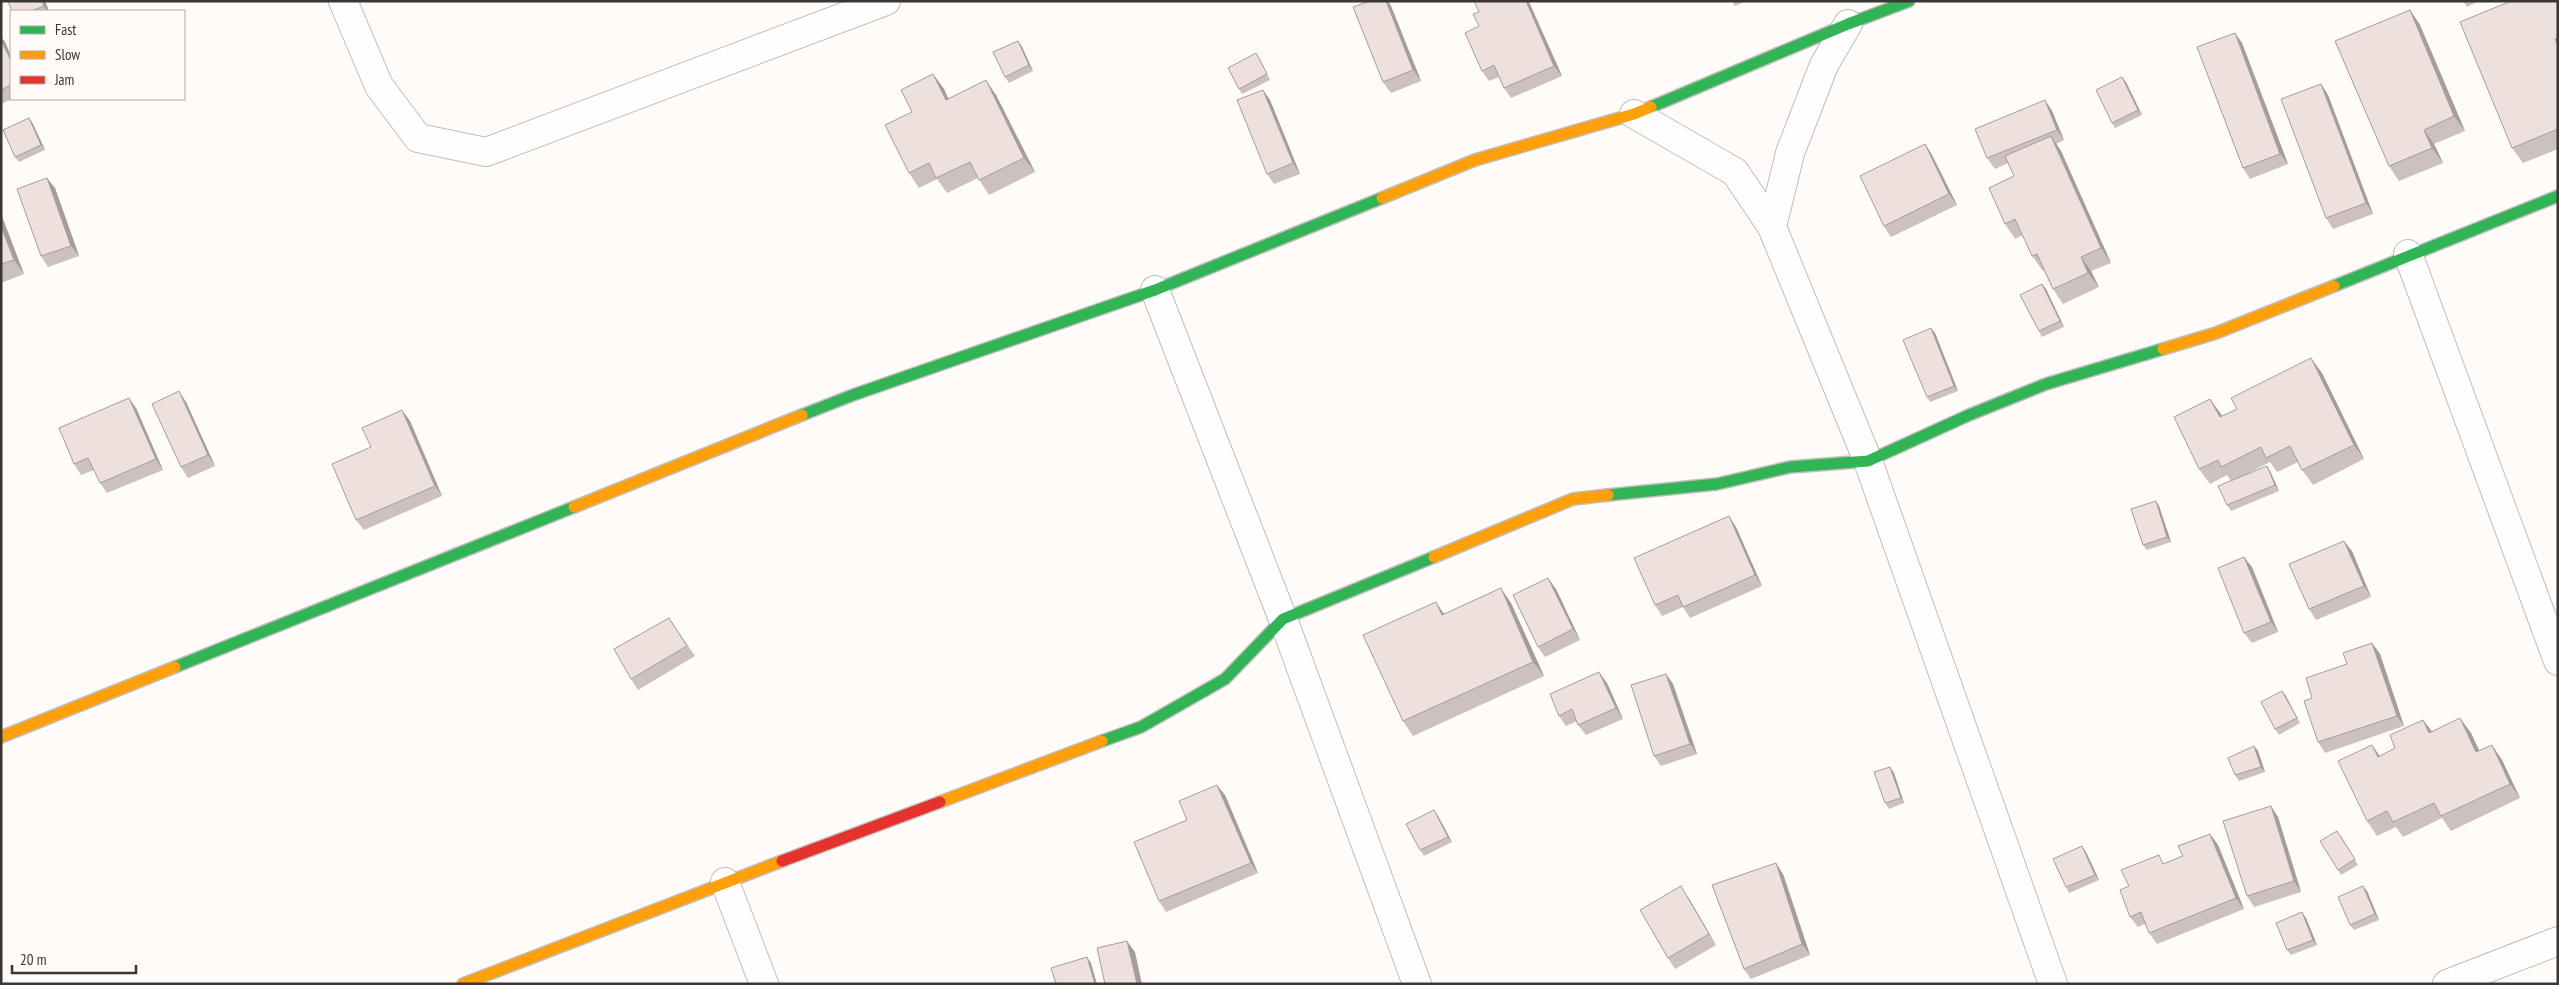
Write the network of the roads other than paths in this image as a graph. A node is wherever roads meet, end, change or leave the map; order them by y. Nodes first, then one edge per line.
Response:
1 (343, 1) edge
2 (886, 1) edge
3 (1909, 1) edge
4 (1848, 24) junction
5 (1634, 114) junction
6 (2558, 196) edge
7 (1772, 227) junction
8 (2408, 254) junction
9 (1155, 290) junction
10 (1868, 461) junction
11 (1283, 619) junction
12 (2558, 661) edge
13 (1, 737) edge
14 (725, 882) junction
15 (2558, 941) edge
16 (463, 984) edge
17 (764, 984) edge
18 (1416, 984) edge
19 (2053, 984) edge
20 (2447, 984) edge

1 - 2 street
3 - 4 street
4 - 5 street
4 - 7 street
5 - 7 street
5 - 9 street
6 - 8 street
7 - 10 street
8 - 10 street
8 - 12 street
9 - 11 street
9 - 13 street
10 - 11 street
10 - 19 street
11 - 14 street
11 - 18 street
14 - 16 street
14 - 17 street
15 - 20 street

